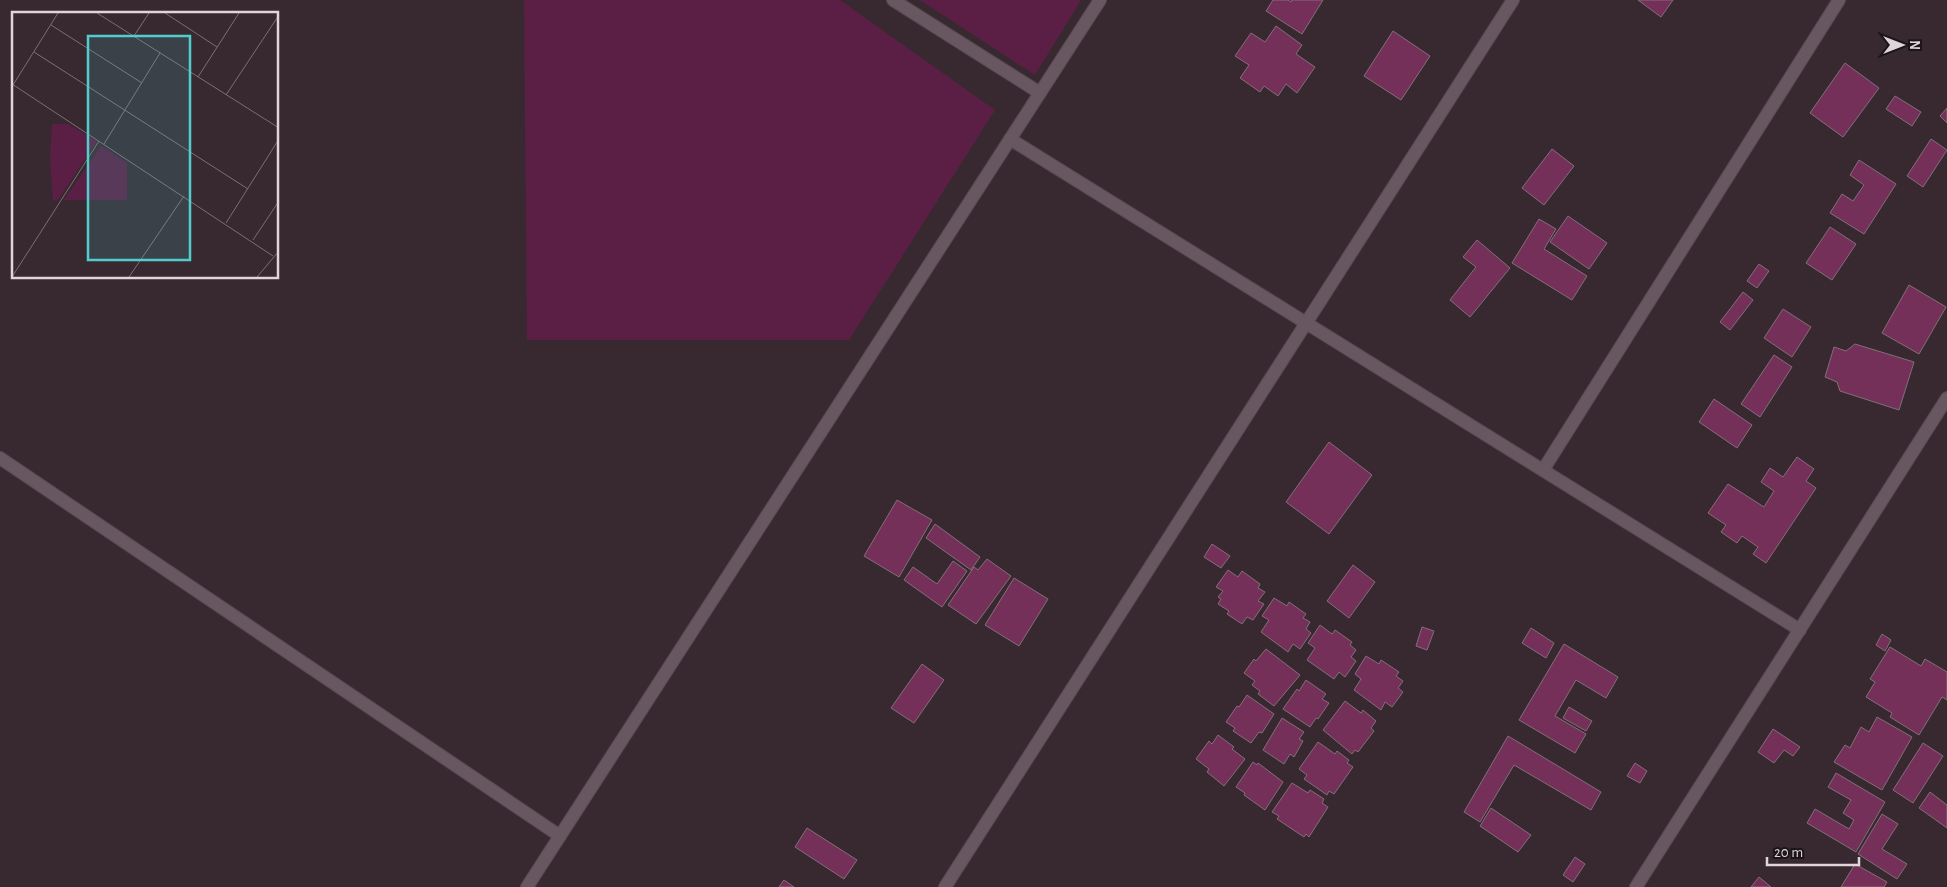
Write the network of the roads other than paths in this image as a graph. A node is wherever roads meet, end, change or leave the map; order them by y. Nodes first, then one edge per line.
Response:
1 (893, 0) edge
2 (1100, 0) edge
3 (1513, 0) edge
4 (1839, 0) edge
5 (1040, 93) junction
6 (1010, 139) junction
7 (1306, 323) junction
8 (1946, 400) edge
9 (0, 458) edge
10 (1542, 470) junction
11 (1800, 630) junction
12 (560, 836) junction
13 (527, 887) edge
14 (944, 887) edge
15 (1636, 887) edge

1 - 5 street
2 - 5 street
3 - 7 street
4 - 10 street
5 - 6 street
6 - 7 street
6 - 12 street
7 - 10 street
7 - 14 street
8 - 11 street
9 - 12 street
10 - 11 street
11 - 15 street
12 - 13 street

